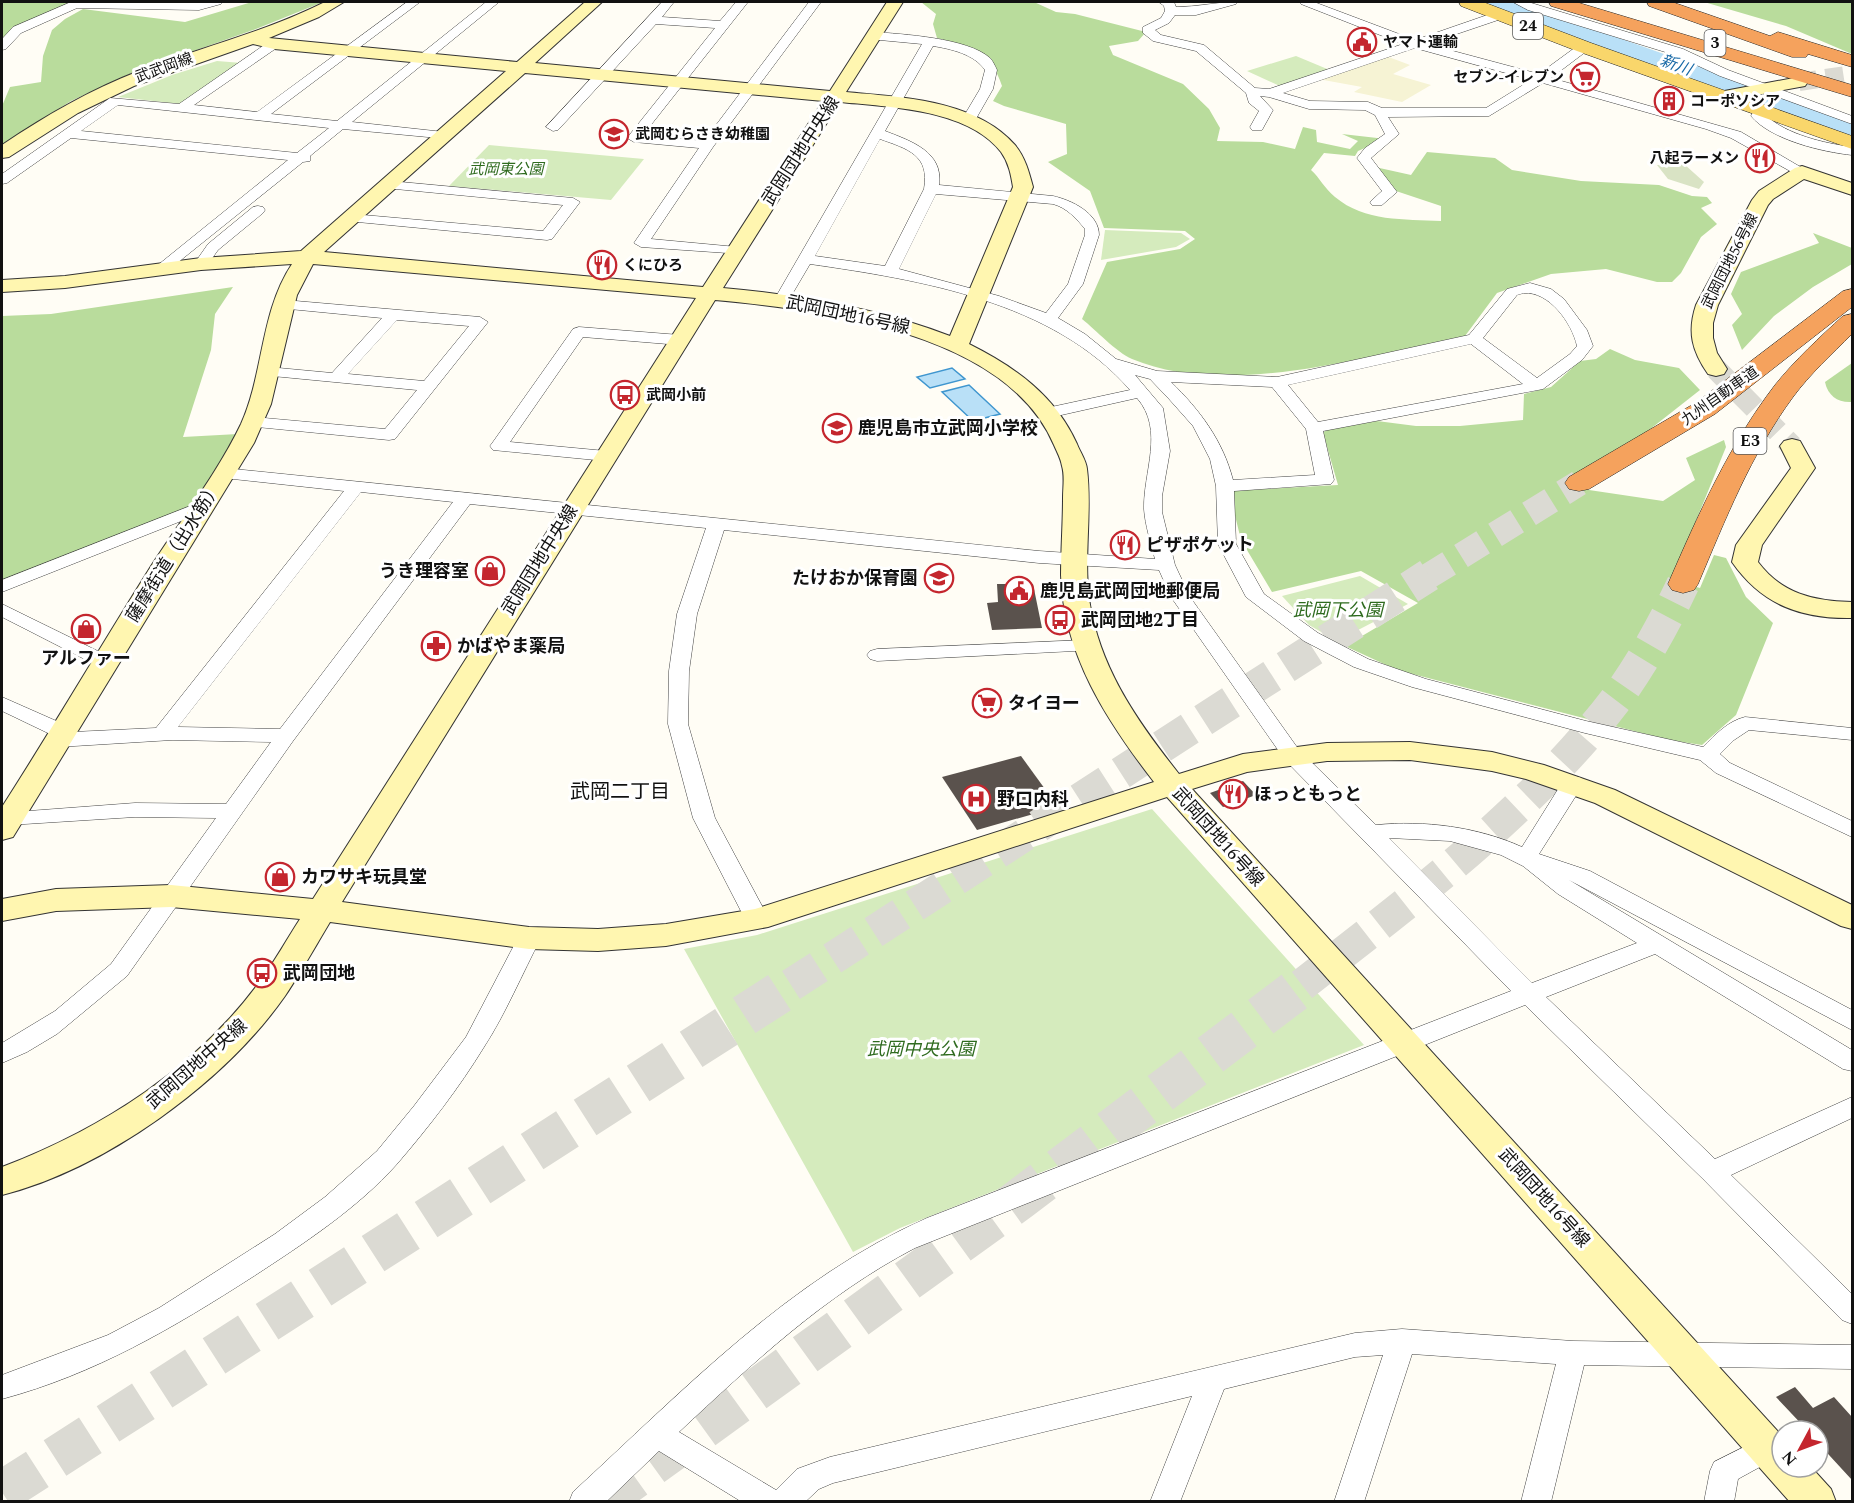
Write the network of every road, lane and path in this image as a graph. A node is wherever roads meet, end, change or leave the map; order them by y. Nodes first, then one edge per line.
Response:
1 (217, 2) edge
2 (336, 2) edge
3 (414, 2) edge
4 (594, 2) edge
5 (668, 2) edge
6 (742, 2) edge
7 (815, 2) edge
8 (895, 2) edge
9 (1232, 2) edge
10 (1305, 2) edge
11 (1468, 2) edge
12 (1519, 2) edge
13 (1534, 2) edge
14 (1558, 2) edge
15 (1578, 2) edge
16 (1604, 2) edge
17 (1684, 2) edge
18 (77, 3) edge
19 (1660, 3) edge
20 (498, 5) edge
21 (1635, 5) dead end
22 (1168, 6) edge
23 (1500, 15) junction
24 (653, 20) junction
25 (722, 25) junction
26 (873, 36) junction
27 (271, 38) junction
28 (930, 40) junction
29 (1415, 44) junction
30 (2, 46) edge
31 (1584, 47) junction
32 (348, 51) junction
33 (431, 59) junction
34 (1852, 60) edge
35 (1767, 64) junction
36 (520, 68) junction
37 (1852, 73) edge
38 (599, 75) junction
39 (1542, 78) junction
40 (678, 82) junction
41 (1799, 82) tunnel mouth
42 (1852, 83) edge
43 (1758, 88) junction
44 (750, 90) junction
45 (1852, 91) edge
46 (1252, 92) junction
47 (1270, 93) junction
48 (1725, 95) junction
49 (835, 97) junction
50 (895, 102) junction
51 (183, 107) junction
52 (1388, 112) junction
53 (260, 116) junction
54 (1852, 120) edge
55 (968, 121) junction
56 (340, 124) junction
57 (358, 126) junction
58 (553, 127) dead end
59 (1257, 127) dead end
60 (1790, 127) junction
61 (70, 134) junction
62 (879, 134) junction
63 (444, 136) junction
64 (1852, 143) edge
65 (708, 145) junction
66 (1852, 152) edge
67 (2, 153) edge
68 (298, 157) junction
69 (318, 159) junction
70 (1798, 169) junction
71 (2, 180) edge
72 (390, 184) junction
73 (931, 189) junction
74 (1852, 189) edge
75 (1019, 196) junction
76 (1377, 202) dead end
77 (352, 218) junction
78 (737, 251) junction
79 (307, 257) junction
80 (805, 259) junction
81 (201, 264) junction
82 (161, 269) junction
83 (890, 271) junction
84 (99, 277) junction
85 (2, 278) edge
86 (1852, 278) edge
87 (2, 286) edge
88 (978, 293) junction
89 (709, 294) junction
90 (1852, 296) edge
91 (782, 300) junction
92 (284, 305) junction
93 (393, 315) junction
94 (1049, 319) junction
95 (1852, 321) edge
96 (1474, 339) junction
97 (680, 340) junction
98 (1852, 344) edge
99 (957, 345) junction
100 (1110, 362) junction
101 (1716, 369) tunnel mouth
102 (268, 372) junction
103 (1156, 376) junction
104 (336, 378) junction
105 (1277, 382) junction
106 (428, 386) junction
107 (1537, 386) junction
108 (1141, 392) junction
109 (1706, 408) junction
110 (1048, 413) junction
111 (253, 422) junction
112 (1314, 428) junction
113 (1792, 446) tunnel mouth
114 (606, 456) junction
115 (224, 473) junction
116 (1579, 483) tunnel mouth
117 (1225, 486) junction
118 (356, 487) junction
119 (465, 498) junction
120 (203, 506) junction
121 (572, 508) junction
122 (1714, 511) junction
123 (717, 524) junction
124 (1075, 560) junction
125 (1166, 565) junction
126 (1683, 584) tunnel mouth
127 (2, 586) edge
128 (2, 610) edge
129 (1852, 610) edge
130 (1088, 646) junction
131 (877, 655) dead end
132 (105, 662) junction
133 (2, 703) edge
134 (163, 732) junction
135 (1852, 734) edge
136 (60, 736) junction
137 (286, 736) junction
138 (1292, 754) junction
139 (1707, 755) junction
140 (1573, 783) junction
141 (1173, 785) junction
142 (232, 811) junction
143 (6, 816) edge
144 (1852, 830) edge
145 (1371, 833) junction
146 (1526, 858) junction
147 (171, 896) junction
148 (2, 910) edge
149 (320, 910) junction
150 (1852, 918) edge
151 (757, 919) junction
152 (529, 938) junction
153 (1656, 944) junction
154 (1527, 993) junction
155 (1852, 1021) edge
156 (1403, 1043) junction
157 (2, 1054) edge
158 (1852, 1062) edge
159 (1852, 1107) edge
160 (1712, 1172) junction
161 (2, 1181) edge
162 (1852, 1312) edge
163 (1402, 1341) junction
164 (1573, 1353) junction
165 (1686, 1355) junction
166 (1852, 1357) edge
167 (1214, 1377) junction
168 (2, 1387) edge
169 (656, 1434) junction
170 (1770, 1451) edge
171 (1770, 1462) edge
172 (1795, 1479) edge
173 (584, 1502) edge
174 (770, 1502) edge
175 (784, 1502) edge
176 (1165, 1502) edge
177 (1349, 1502) edge
178 (1536, 1502) edge
179 (1719, 1502) edge
180 (1816, 1502) edge

1 - 18 street
2 - 27 street
3 - 32 street
4 - 36 street
5 - 24 street
6 - 25 street
7 - 44 street
8 - 26 street, 武岡団地中央線
9 - 22 street
10 - 29 street
11 - 23 main road, 24
12 - 43 street
13 - 35 highway
14 - 35 highway
15 - 42 highway, 3
16 - 42 highway
17 - 34 highway
18 - 30 street
19 - 34 highway
19 - 37 highway
20 - 33 street
21 - 37 highway, 3
22 - 46 street
23 - 29 street
23 - 31 main road, 24
24 - 25 street
24 - 38 street
25 - 40 street
26 - 28 street
26 - 49 street, 武岡団地中央線
27 - 32 street
27 - 51 street
27 - 67 street, 武武岡線
28 - 50 street
28 - 55 street
29 - 39 street
29 - 47 street
31 - 39 street
31 - 48 main road, 24
32 - 33 street
32 - 53 street
33 - 36 street
33 - 56 street
33 - 57 street
35 - 45 highway
36 - 38 street
36 - 63 street
38 - 40 street
38 - 58 street
39 - 52 street
39 - 70 street
40 - 44 street
40 - 65 street
41 - 43 street
43 - 48 street
43 - 54 street
44 - 49 street
44 - 65 street
46 - 47 street
46 - 59 street
47 - 52 street
48 - 60 main road, 24
49 - 50 street
49 - 78 street, 武岡団地中央線
50 - 55 street
50 - 62 street
51 - 53 street
51 - 61 street
52 - 76 street
53 - 56 street
55 - 75 street
56 - 57 street
56 - 68 street
57 - 63 street
57 - 69 street
60 - 64 main road, 24
60 - 66 street
60 - 70 street
61 - 68 street
61 - 71 street
62 - 73 street
62 - 80 street
63 - 72 street
65 - 78 street
68 - 69 street
68 - 82 street
69 - 81 street
70 - 74 street
70 - 101 street, 武岡団地56号線
72 - 77 street
72 - 77 street
73 - 75 street
73 - 83 street
75 - 88 street
75 - 94 street
77 - 79 street
78 - 89 street, 武岡団地中央線
79 - 81 street
79 - 89 street, 武岡団地16号線
79 - 92 street, 薩摩街道（出水筋）
80 - 83 street
80 - 91 street
81 - 82 street
82 - 84 street
83 - 88 street
84 - 85 street
84 - 87 street
86 - 109 highway
88 - 94 street
88 - 99 street
89 - 91 street, 武岡団地16号線
89 - 97 street, 武岡団地中央線
90 - 109 highway, 九州自動車道
91 - 99 street, 武岡団地16号線
92 - 93 street
92 - 102 street, 薩摩街道（出水筋）
93 - 104 street
93 - 106 street
94 - 100 street
95 - 122 highway, 九州自動車道 / E3
96 - 105 street
96 - 107 street
96 - 107 street
97 - 114 street, 武岡団地中央線
97 - 114 street
98 - 122 highway
99 - 110 street, 武岡団地16号線
100 - 103 street
100 - 108 street
102 - 104 street
102 - 111 street, 薩摩街道（出水筋）
103 - 105 street
103 - 117 street
104 - 106 street
105 - 112 street
106 - 111 street
107 - 112 street
108 - 110 street
108 - 125 street
109 - 116 highway, 九州自動車道
110 - 124 street, 武岡団地16号線
111 - 115 street, 薩摩街道（出水筋）
112 - 117 street
113 - 129 street
114 - 121 street, 武岡団地中央線
115 - 118 street
115 - 120 street, 薩摩街道（出水筋）
117 - 139 street
118 - 119 street
118 - 134 street
119 - 121 street
119 - 137 street
120 - 127 street
120 - 132 street, 薩摩街道（出水筋）
121 - 123 street
121 - 149 street, 武岡団地中央線
122 - 126 highway, 九州自動車道 / E3
123 - 124 street
123 - 151 street
124 - 125 street
124 - 130 street, 武岡団地16号線
125 - 138 street
128 - 132 street
130 - 131 street
130 - 141 street, 武岡団地16号線
132 - 136 street, 薩摩街道（出水筋）
133 - 136 street
134 - 136 street
134 - 137 street
135 - 139 street
136 - 143 street, 薩摩街道（出水筋）
137 - 142 street
138 - 140 street
138 - 141 street
138 - 145 street
139 - 144 street
140 - 146 street
140 - 150 street
141 - 151 street
141 - 156 street, 武岡団地16号線
142 - 143 street
142 - 147 street
145 - 146 street
145 - 154 street
146 - 153 street
146 - 155 street
147 - 148 street
147 - 149 street
147 - 157 street
149 - 152 street
149 - 161 street, 武岡団地中央線
151 - 152 street
152 - 168 street
153 - 154 street
153 - 158 street
154 - 156 street
154 - 160 street
156 - 165 street, 武岡団地16号線
156 - 169 street
159 - 160 street
160 - 162 street
163 - 164 street
163 - 167 street
163 - 177 street
164 - 165 street
164 - 178 street
165 - 166 street
165 - 170 street, 武岡団地16号線
167 - 175 street
167 - 176 street
169 - 173 street
169 - 174 street
171 - 179 street
172 - 180 street, 武岡団地16号線

